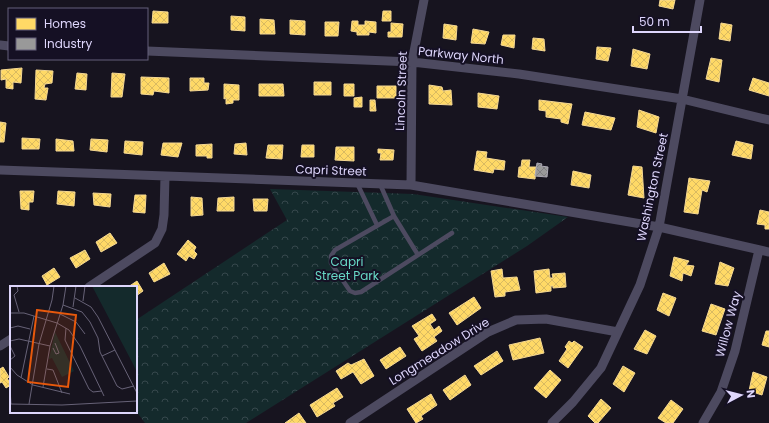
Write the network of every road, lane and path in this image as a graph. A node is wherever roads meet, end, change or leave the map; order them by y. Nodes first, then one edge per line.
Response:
1 (424, 0) edge
2 (700, 0) edge
3 (148, 51) edge
4 (412, 62) junction
5 (682, 99) junction
6 (769, 120) edge
7 (0, 170) edge
8 (165, 176) junction
9 (357, 183) junction
10 (380, 184) junction
11 (412, 185) junction
12 (394, 216) junction
13 (377, 226) junction
14 (659, 227) junction
15 (452, 233) dead end
16 (759, 250) junction
17 (769, 252) edge
18 (418, 255) junction
19 (90, 286) edge
20 (618, 332) junction
21 (10, 340) edge
22 (0, 346) edge
23 (350, 423) edge
24 (552, 423) edge
25 (703, 423) edge

1 - 4 street, Lincoln Street
2 - 5 street, Washington Street
3 - 4 street, Parkway North
4 - 5 street, Parkway North
4 - 11 street, Lincoln Street
5 - 6 street, Parkway North
5 - 14 street, Washington Street
7 - 8 street, Capri Street
8 - 9 street, Capri Street
8 - 19 street
9 - 10 street, Capri Street
9 - 13 lane
10 - 11 street, Capri Street
10 - 12 lane
11 - 14 street, Capri Street
12 - 13 lane
12 - 18 lane
13 - 18 lane
14 - 16 street, Capri Street
14 - 20 street, Washington Street
15 - 18 lane
16 - 17 street, Capri Street
16 - 25 street, Willow Way
20 - 23 street, Longmeadow Drive
20 - 24 street, Washington Street
21 - 22 street

